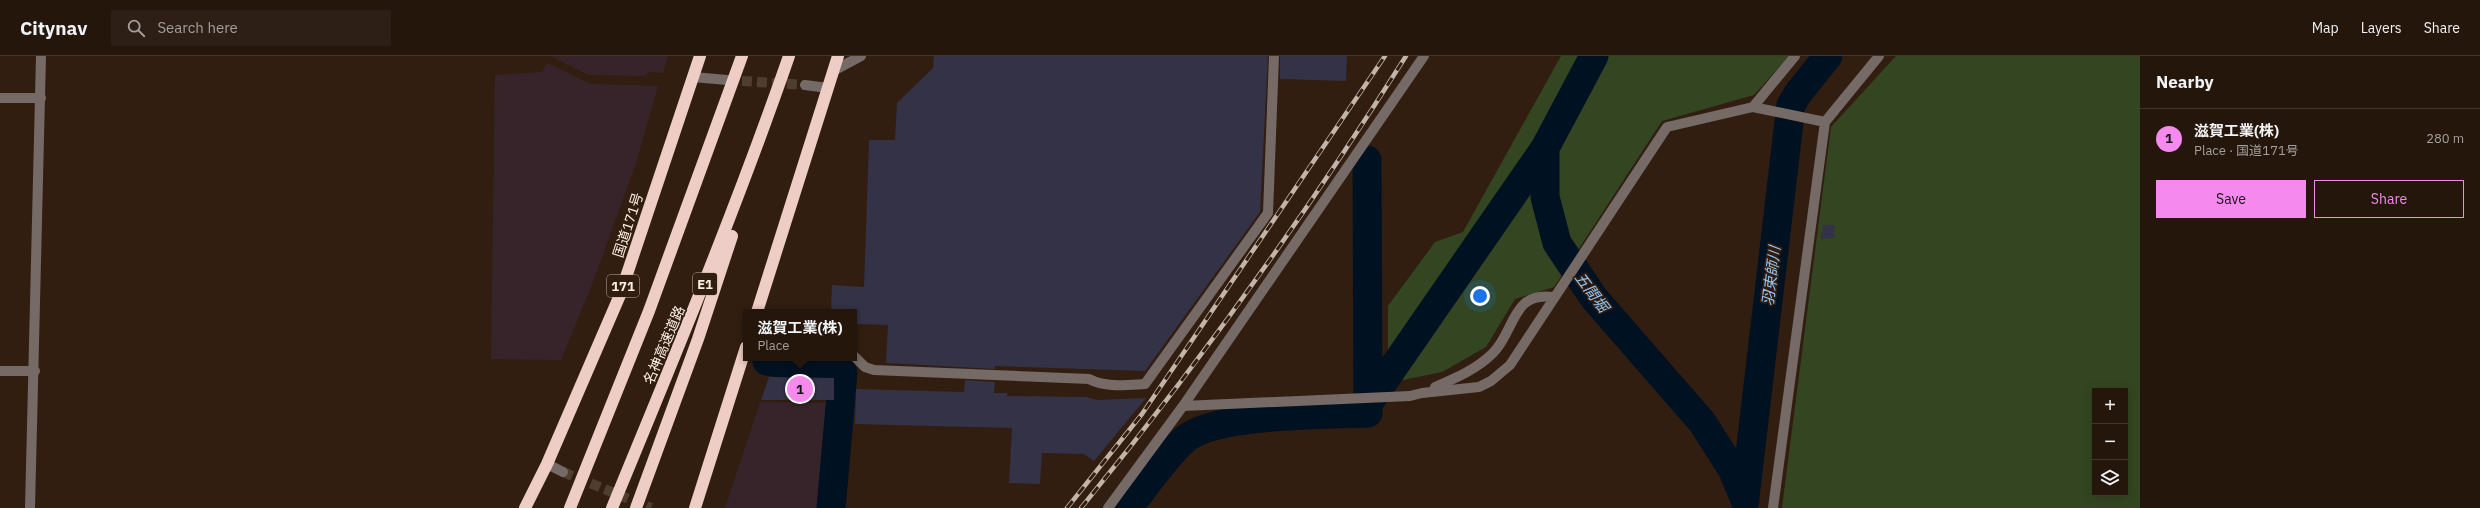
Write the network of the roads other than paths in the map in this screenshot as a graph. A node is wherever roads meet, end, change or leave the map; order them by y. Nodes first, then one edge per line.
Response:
1 (41, 56) edge
2 (700, 56) edge
3 (742, 56) edge
4 (789, 56) edge
5 (838, 56) edge
6 (861, 56) edge
7 (1274, 56) edge
8 (1424, 56) edge
9 (1795, 56) edge
10 (1879, 56) edge
11 (833, 70) junction
12 (694, 77) junction
13 (727, 80) tunnel mouth
14 (805, 85) tunnel mouth
15 (828, 88) junction
16 (0, 98) edge
17 (41, 98) junction
18 (1754, 107) junction
19 (1825, 122) junction
20 (1553, 297) junction
21 (758, 309) edge
22 (743, 356) edge
23 (857, 359) edge
24 (0, 371) edge
25 (35, 371) junction
26 (1422, 393) junction
27 (1183, 406) junction
28 (547, 464) junction
29 (563, 472) tunnel mouth
30 (30, 508) edge
31 (524, 508) edge
32 (570, 508) edge
33 (612, 508) edge
34 (636, 508) edge
35 (695, 508) edge
36 (1108, 508) edge
37 (1773, 508) edge

1 - 17 street
2 - 12 highway, 国道171号 / 171
3 - 32 highway, 名神高速道路
4 - 33 highway, 名神高速道路 / E1
4 - 34 highway, 名神高速道路 / E1
5 - 11 highway
6 - 11 street
7 - 23 street
8 - 27 street
9 - 18 street
10 - 19 street
11 - 15 highway
12 - 13 street
12 - 28 highway, 国道171号 / 171
14 - 15 street
15 - 21 highway
16 - 17 street
17 - 25 street
18 - 19 street
18 - 20 street
19 - 37 street
20 - 26 street
20 - 26 street
22 - 35 highway
24 - 25 street
25 - 30 street
26 - 27 street
27 - 36 street
28 - 29 street
28 - 31 highway, 国道171号 / 171

